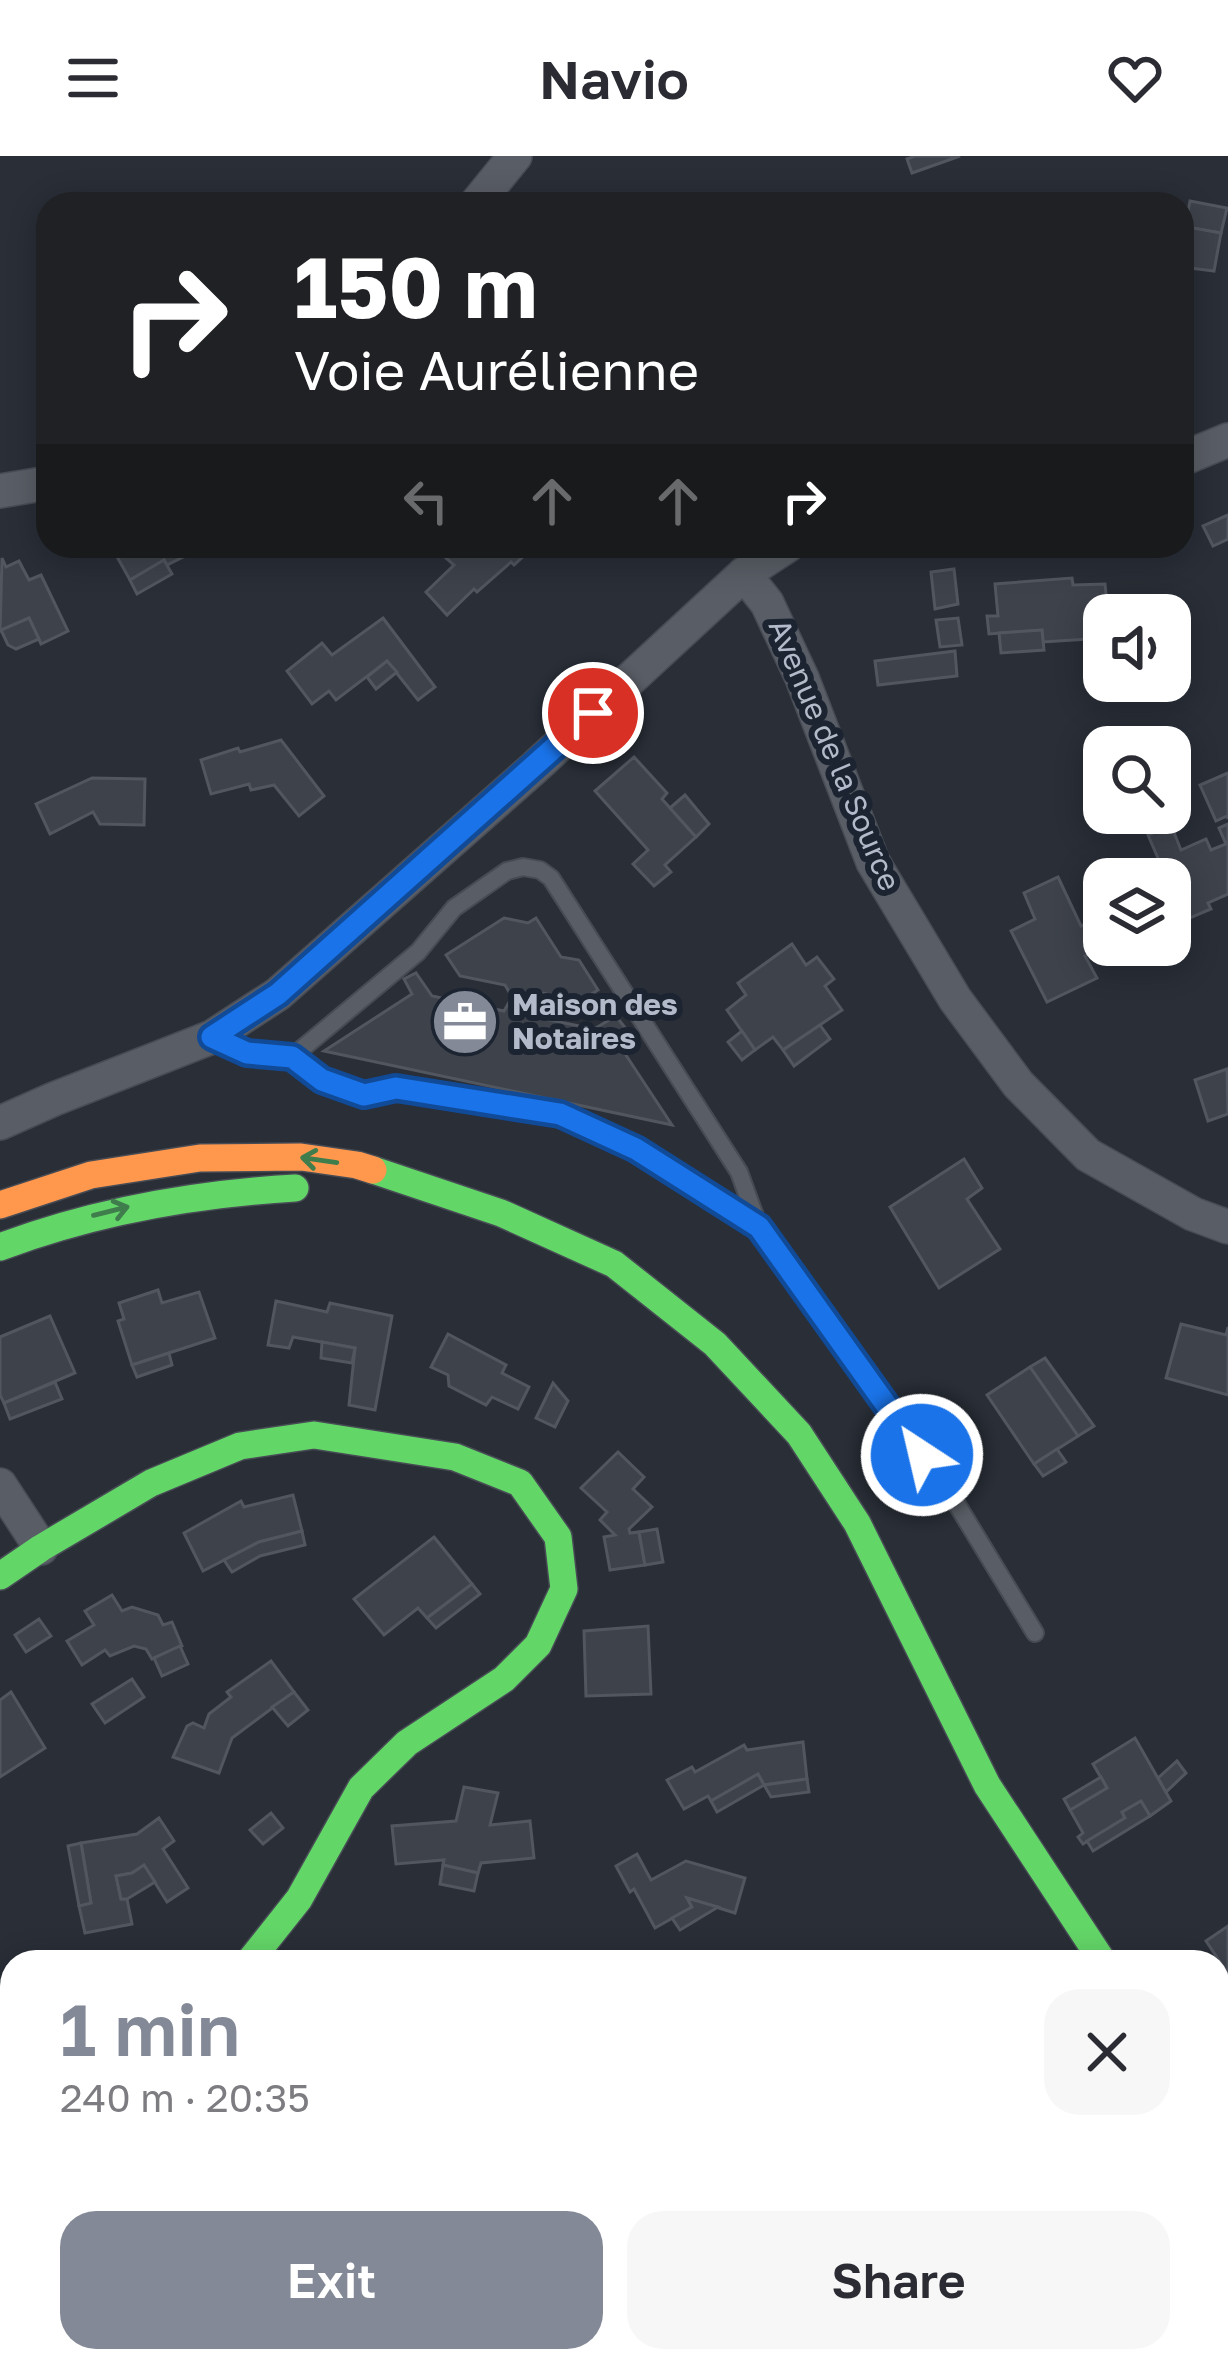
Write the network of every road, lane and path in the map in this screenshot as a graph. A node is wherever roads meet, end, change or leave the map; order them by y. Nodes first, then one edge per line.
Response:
1 (515, 156) edge
2 (486, 192) edge
3 (1228, 440) edge
4 (1194, 456) edge
5 (36, 485) edge
6 (0, 491) edge
7 (769, 558) edge
8 (744, 574) junction
9 (212, 1037) junction
10 (292, 1057) junction
11 (0, 1124) edge
12 (432, 1190) junction
13 (0, 1204) edge
14 (759, 1227) junction
15 (1228, 1227) edge
16 (0, 1247) edge
17 (0, 1485) edge
18 (40, 1548) junction
19 (0, 1576) edge
20 (1035, 1633) dead end
21 (259, 1950) edge
22 (1095, 1950) edge

1 - 2 street
3 - 4 street
5 - 6 street
7 - 8 street
8 - 9 street
8 - 15 street, Avenue de la Source
9 - 10 lane
9 - 11 street
10 - 14 lane
10 - 14 lane
12 -> 13 main road
16 -> 12 main road
12 - 22 main road
14 - 20 lane
17 - 18 street
18 - 19 main road
18 - 21 main road

